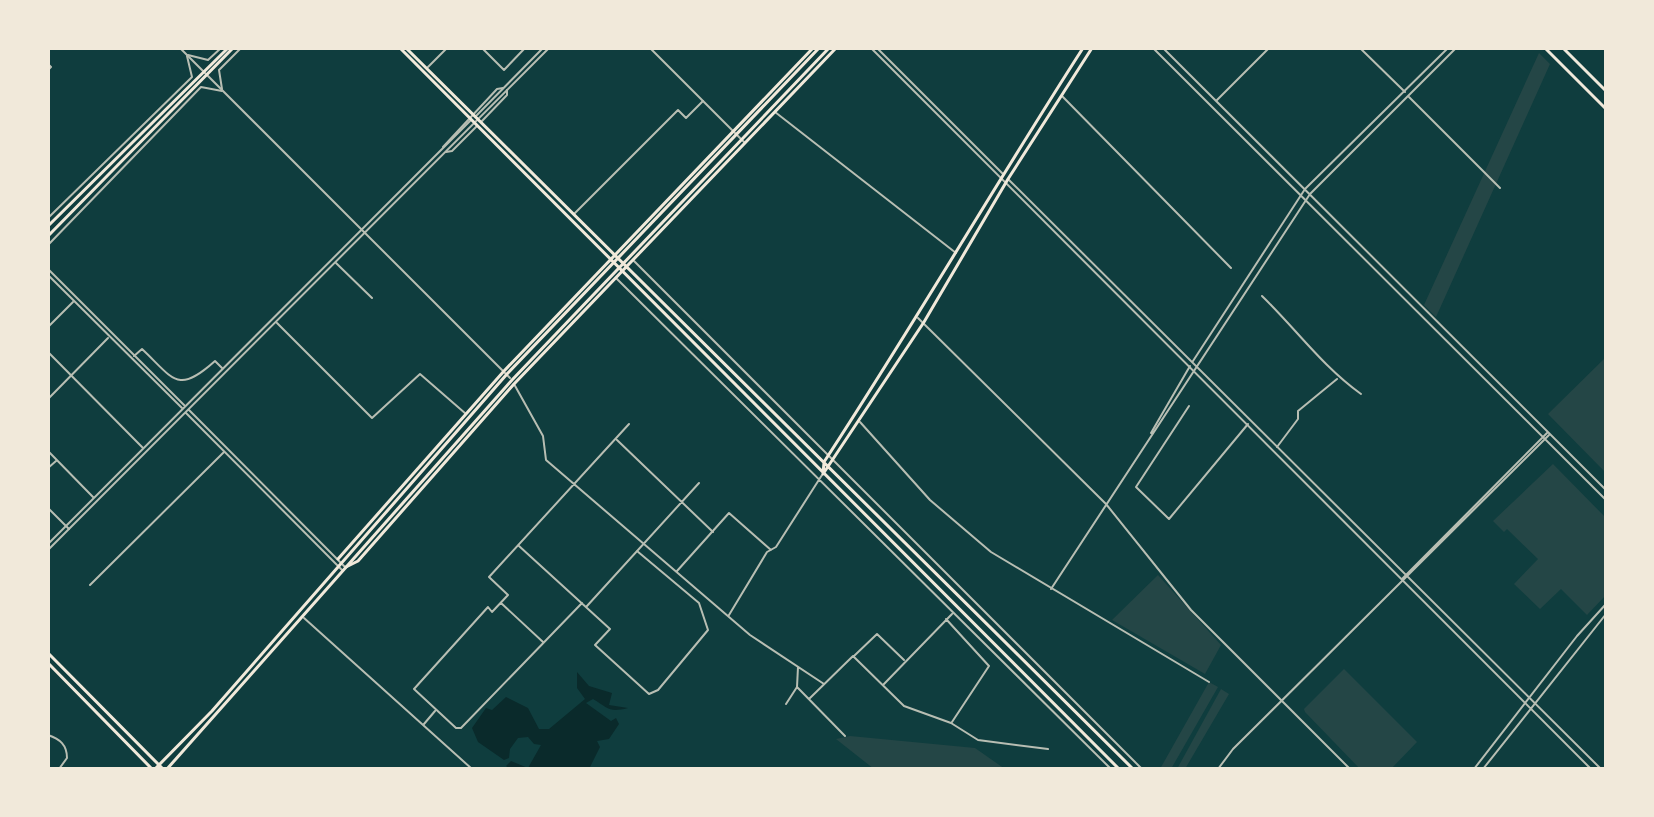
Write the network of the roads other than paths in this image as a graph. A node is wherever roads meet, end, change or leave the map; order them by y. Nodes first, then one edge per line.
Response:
1 (180, 48) edge
2 (221, 48) edge
3 (231, 48) edge
4 (241, 48) edge
5 (400, 48) edge
6 (406, 48) edge
7 (447, 48) edge
8 (482, 48) edge
9 (525, 48) edge
10 (546, 48) edge
11 (650, 48) edge
12 (813, 48) edge
13 (819, 48) edge
14 (829, 48) edge
15 (836, 48) edge
16 (871, 48) edge
17 (877, 48) edge
18 (1083, 48) edge
19 (1092, 48) edge
20 (1153, 48) edge
21 (1163, 48) edge
22 (1269, 48) edge
23 (1360, 48) edge
24 (1448, 48) edge
25 (1456, 48) edge
26 (1545, 48) edge
27 (1563, 48) edge
28 (187, 55) junction
29 (48, 64) edge
30 (48, 70) edge
31 (425, 70) junction
32 (206, 73) junction
33 (506, 89) junction
34 (224, 91) junction
35 (1606, 91) edge
36 (1406, 94) junction
37 (1061, 95) junction
38 (703, 101) junction
39 (1216, 101) junction
40 (1606, 109) edge
41 (773, 110) junction
42 (478, 117) junction
43 (473, 122) junction
44 (735, 133) junction
45 (743, 142) junction
46 (444, 151) junction
47 (1282, 166) junction
48 (1277, 171) junction
49 (1002, 176) junction
50 (1007, 181) junction
51 (1500, 188) dead end
52 (1305, 189) junction
53 (1310, 194) junction
54 (1301, 195) junction
55 (1306, 200) junction
56 (573, 215) junction
57 (48, 218) edge
58 (1336, 220) junction
59 (1331, 225) junction
60 (48, 226) edge
61 (364, 231) junction
62 (48, 236) edge
63 (48, 245) edge
64 (621, 252) junction
65 (956, 253) junction
66 (617, 257) junction
67 (631, 258) junction
68 (335, 262) junction
69 (611, 264) junction
70 (626, 264) junction
71 (1231, 268) dead end
72 (48, 269) edge
73 (619, 271) junction
74 (48, 275) edge
75 (614, 276) junction
76 (1262, 296) dead end
77 (372, 298) dead end
78 (76, 300) junction
79 (918, 318) junction
80 (274, 320) junction
81 (924, 322) junction
82 (48, 327) edge
83 (111, 335) junction
84 (48, 352) edge
85 (134, 356) junction
86 (1191, 365) junction
87 (222, 369) junction
88 (1196, 369) junction
89 (505, 373) junction
90 (71, 376) junction
91 (1338, 378) junction
92 (513, 382) junction
93 (1361, 394) dead end
94 (48, 399) edge
95 (1189, 406) dead end
96 (185, 409) junction
97 (467, 415) junction
98 (859, 422) junction
99 (629, 424) dead end
100 (1248, 424) junction
101 (1549, 433) junction
102 (1149, 438) junction
103 (1544, 438) junction
104 (616, 439) junction
105 (1276, 447) junction
106 (143, 449) junction
107 (48, 451) edge
108 (225, 452) junction
109 (828, 456) junction
110 (57, 460) junction
111 (833, 461) junction
112 (824, 462) junction
113 (829, 467) junction
114 (48, 468) edge
115 (823, 474) junction
116 (819, 480) junction
117 (699, 483) dead end
118 (575, 484) junction
119 (1606, 490) edge
120 (94, 498) junction
121 (683, 500) junction
122 (1606, 500) edge
123 (1106, 504) junction
124 (48, 508) edge
125 (68, 527) junction
126 (713, 532) junction
127 (48, 544) edge
128 (644, 544) junction
129 (519, 546) junction
130 (48, 550) edge
131 (771, 550) junction
132 (637, 551) junction
133 (339, 562) junction
134 (1394, 563) junction
135 (1389, 568) junction
136 (345, 569) junction
137 (676, 572) junction
138 (1406, 575) junction
139 (1402, 580) junction
140 (90, 585) dead end
141 (1051, 589) junction
142 (1425, 594) junction
143 (1420, 598) junction
144 (501, 603) junction
145 (1606, 604) edge
146 (584, 605) junction
147 (952, 613) junction
148 (1606, 614) edge
149 (728, 616) junction
150 (303, 617) junction
151 (946, 619) junction
152 (544, 643) junction
153 (48, 653) edge
154 (853, 656) junction
155 (905, 662) junction
156 (48, 663) edge
157 (798, 666) junction
158 (1209, 682) dead end
159 (824, 684) junction
160 (882, 685) junction
161 (1517, 686) junction
162 (797, 687) junction
163 (1513, 691) junction
164 (1529, 698) junction
165 (809, 699) junction
166 (1281, 700) junction
167 (1534, 702) junction
168 (1525, 703) junction
169 (786, 704) dead end
170 (1530, 708) junction
171 (436, 710) junction
172 (1547, 715) junction
173 (1542, 720) junction
174 (951, 723) junction
175 (423, 725) junction
176 (48, 735) edge
177 (845, 736) dead end
178 (1048, 749) dead end
179 (160, 764) junction
180 (59, 769) edge
181 (154, 769) edge
182 (165, 769) edge
183 (472, 769) edge
184 (1111, 769) edge
185 (1119, 769) edge
186 (1133, 769) edge
187 (1142, 769) edge
188 (1218, 769) edge
189 (1350, 769) edge
190 (1474, 769) edge
191 (1483, 769) edge
192 (1591, 769) edge
193 (1601, 769) edge

1 - 28 street
2 - 28 street
3 - 32 main road
4 - 34 street
5 - 31 main road
6 - 31 main road
7 - 31 street
8 - 9 street
10 - 33 street
11 - 38 street
12 - 44 main road
13 - 44 main road
14 - 41 main road
15 - 41 main road
16 - 49 street
17 - 49 street
18 - 49 main road
19 - 37 main road
20 - 48 street
21 - 39 street
22 - 39 street
23 - 36 street
24 - 36 street
25 - 36 street
26 - 40 main road
27 - 35 main road
28 - 32 street
28 - 57 street
29 - 30 street
31 - 42 main road
31 - 43 main road
32 - 34 street
32 - 60 main road
32 - 62 main road
33 - 42 street
33 - 42 street
34 - 61 street
34 - 63 street
36 - 51 street
36 - 52 street
36 - 53 street
37 - 50 main road
37 - 71 street
38 - 44 street
38 - 56 street
39 - 47 street
41 - 45 main road
41 - 65 street
42 - 43 street
42 - 43 street
42 - 56 main road
43 - 46 street
43 - 46 street
43 - 69 main road
44 - 45 street
44 - 64 main road
45 - 67 main road
46 - 61 street
47 - 48 street
47 - 52 street
48 - 54 street
49 - 50 street
49 - 65 main road
50 - 81 main road
50 - 86 street
52 - 53 street
52 - 54 street
53 - 55 street
53 - 58 street
54 - 55 street
54 - 86 street
55 - 59 street
55 - 88 street
56 - 66 main road
58 - 59 street
58 - 101 street
59 - 103 street
61 - 68 street
61 - 80 street
61 - 89 street
64 - 66 main road
64 - 67 street
65 - 79 main road
66 - 69 main road
66 - 70 main road
67 - 70 main road
67 - 109 street
68 - 77 street
68 - 80 street
69 - 73 main road
69 - 75 street
69 - 89 main road
70 - 73 main road
70 - 112 main road
72 - 78 street
73 - 75 main road
73 - 115 main road
74 - 78 street
75 - 92 main road
75 - 116 street
76 - 91 street
78 - 82 street
78 - 83 street
79 - 81 street
79 - 109 main road
80 - 87 street
80 - 96 street
80 - 97 street
81 - 98 main road
81 - 123 street
83 - 85 street
83 - 90 street
83 - 96 street
84 - 90 street
85 - 87 street
85 - 96 street
86 - 88 street
86 - 102 street
87 - 96 street
88 - 100 street
88 - 102 street
88 - 105 street
89 - 92 street
89 - 97 main road
90 - 94 street
90 - 106 street
91 - 93 street
91 - 105 street
92 - 118 street
92 - 136 main road
95 - 100 street
96 - 106 street
96 - 108 street
96 - 125 street
96 - 133 street
97 - 133 main road
98 - 111 main road
98 - 141 street
99 - 104 street
100 - 135 street
101 - 103 street
101 - 119 street
102 - 123 street
103 - 122 street
103 - 138 street
104 - 118 street
104 - 121 street
105 - 134 street
106 - 120 street
107 - 110 street
108 - 133 street
108 - 140 street
109 - 111 street
109 - 112 main road
110 - 114 street
110 - 120 street
111 - 113 main road
111 - 187 street
112 - 113 main road
112 - 115 main road
113 - 115 main road
113 - 186 main road
115 - 116 street
115 - 185 main road
116 - 131 street
116 - 147 street
117 - 121 street
118 - 128 street
118 - 129 street
120 - 125 street
121 - 126 street
121 - 128 street
123 - 141 street
123 - 166 street
124 - 125 street
125 - 127 street
125 - 130 street
126 - 131 street
126 - 137 street
128 - 132 street
128 - 137 street
129 - 144 street
129 - 146 street
131 - 149 street
132 - 146 street
132 - 146 street
133 - 136 street
133 - 179 main road
134 - 135 street
134 - 138 street
135 - 139 street
136 - 150 main road
137 - 149 street
138 - 139 street
138 - 142 street
139 - 143 street
139 - 166 street
141 - 158 street
142 - 143 street
142 - 161 street
143 - 163 street
144 - 152 street
144 - 171 street
145 - 164 street
146 - 152 street
147 - 151 street
147 - 184 street
148 - 167 street
149 - 157 street
150 - 175 street
150 - 182 main road
151 - 155 street
151 - 174 street
152 - 171 street
153 - 179 main road
154 - 155 street
154 - 159 street
154 - 160 street
155 - 160 street
156 - 181 main road
157 - 159 street
157 - 162 street
159 - 165 street
160 - 174 street
161 - 163 street
161 - 164 street
162 - 165 street
162 - 169 street
163 - 168 street
164 - 167 street
164 - 168 street
165 - 177 street
166 - 188 street
166 - 189 street
167 - 170 street
167 - 172 street
168 - 170 street
168 - 190 street
170 - 173 street
170 - 191 street
171 - 175 street
172 - 173 street
172 - 193 street
173 - 192 street
174 - 178 street
175 - 183 street
176 - 180 street
179 - 181 main road
179 - 182 main road

